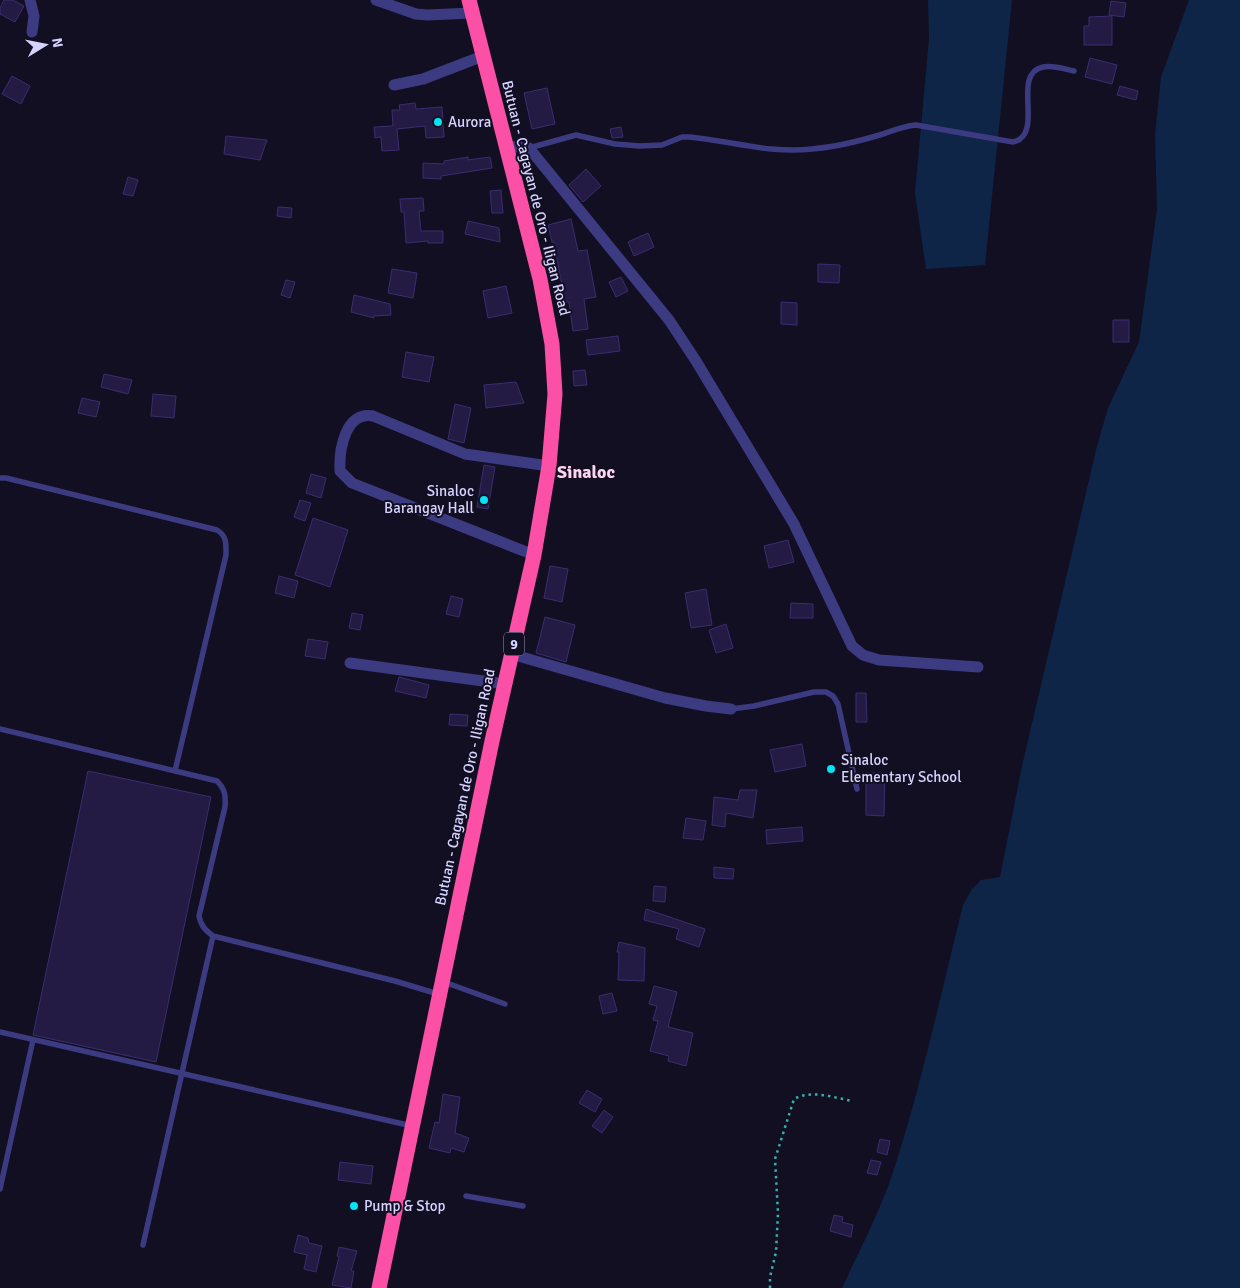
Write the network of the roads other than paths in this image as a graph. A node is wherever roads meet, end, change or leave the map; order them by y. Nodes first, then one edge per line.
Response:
1 (30, 0) edge
2 (376, 0) edge
3 (471, 6) edge
4 (32, 32) dead end
5 (483, 56) junction
6 (1074, 71) dead end
7 (394, 85) dead end
8 (506, 146) junction
9 (529, 148) junction
10 (549, 466) junction
11 (0, 478) edge
12 (534, 554) junction
13 (511, 654) junction
14 (350, 663) dead end
15 (978, 667) dead end
16 (504, 684) junction
17 (731, 709) joint
18 (0, 729) edge
19 (175, 771) junction
20 (857, 789) dead end
21 (213, 936) junction
22 (440, 987) junction
23 (505, 1004) dead end
24 (0, 1032) edge
25 (33, 1040) junction
26 (183, 1073) junction
27 (412, 1126) junction
28 (0, 1189) edge
29 (466, 1196) dead end
30 (523, 1206) dead end
31 (143, 1245) dead end
32 (379, 1288) edge

1 - 4 street
2 - 3 street
3 - 5 highway, Butuan - Cagayan de Oro - Iligan Road / 9
5 - 7 street
5 - 8 highway, Butuan - Cagayan de Oro - Iligan Road / 9
6 - 9 lane
8 - 9 street
8 - 10 highway, Butuan - Cagayan de Oro - Iligan Road / 9
9 - 15 street
10 - 12 highway, Butuan - Cagayan de Oro - Iligan Road / 9
10 - 12 street
11 - 19 lane
12 - 13 highway, Butuan - Cagayan de Oro - Iligan Road / 9
13 - 16 highway, Butuan - Cagayan de Oro - Iligan Road / 9
13 - 17 street
14 - 16 street
16 - 22 highway, Butuan - Cagayan de Oro - Iligan Road / 9
17 - 20 lane
18 - 19 lane
19 - 21 lane
21 - 22 lane
21 - 26 lane
22 - 23 lane
22 - 27 highway, Butuan - Cagayan de Oro - Iligan Road / 9
24 - 25 lane
25 - 26 lane
25 - 28 lane
26 - 27 lane
26 - 31 lane
27 - 32 highway, Butuan - Cagayan de Oro - Iligan Road / 9
29 - 30 lane

